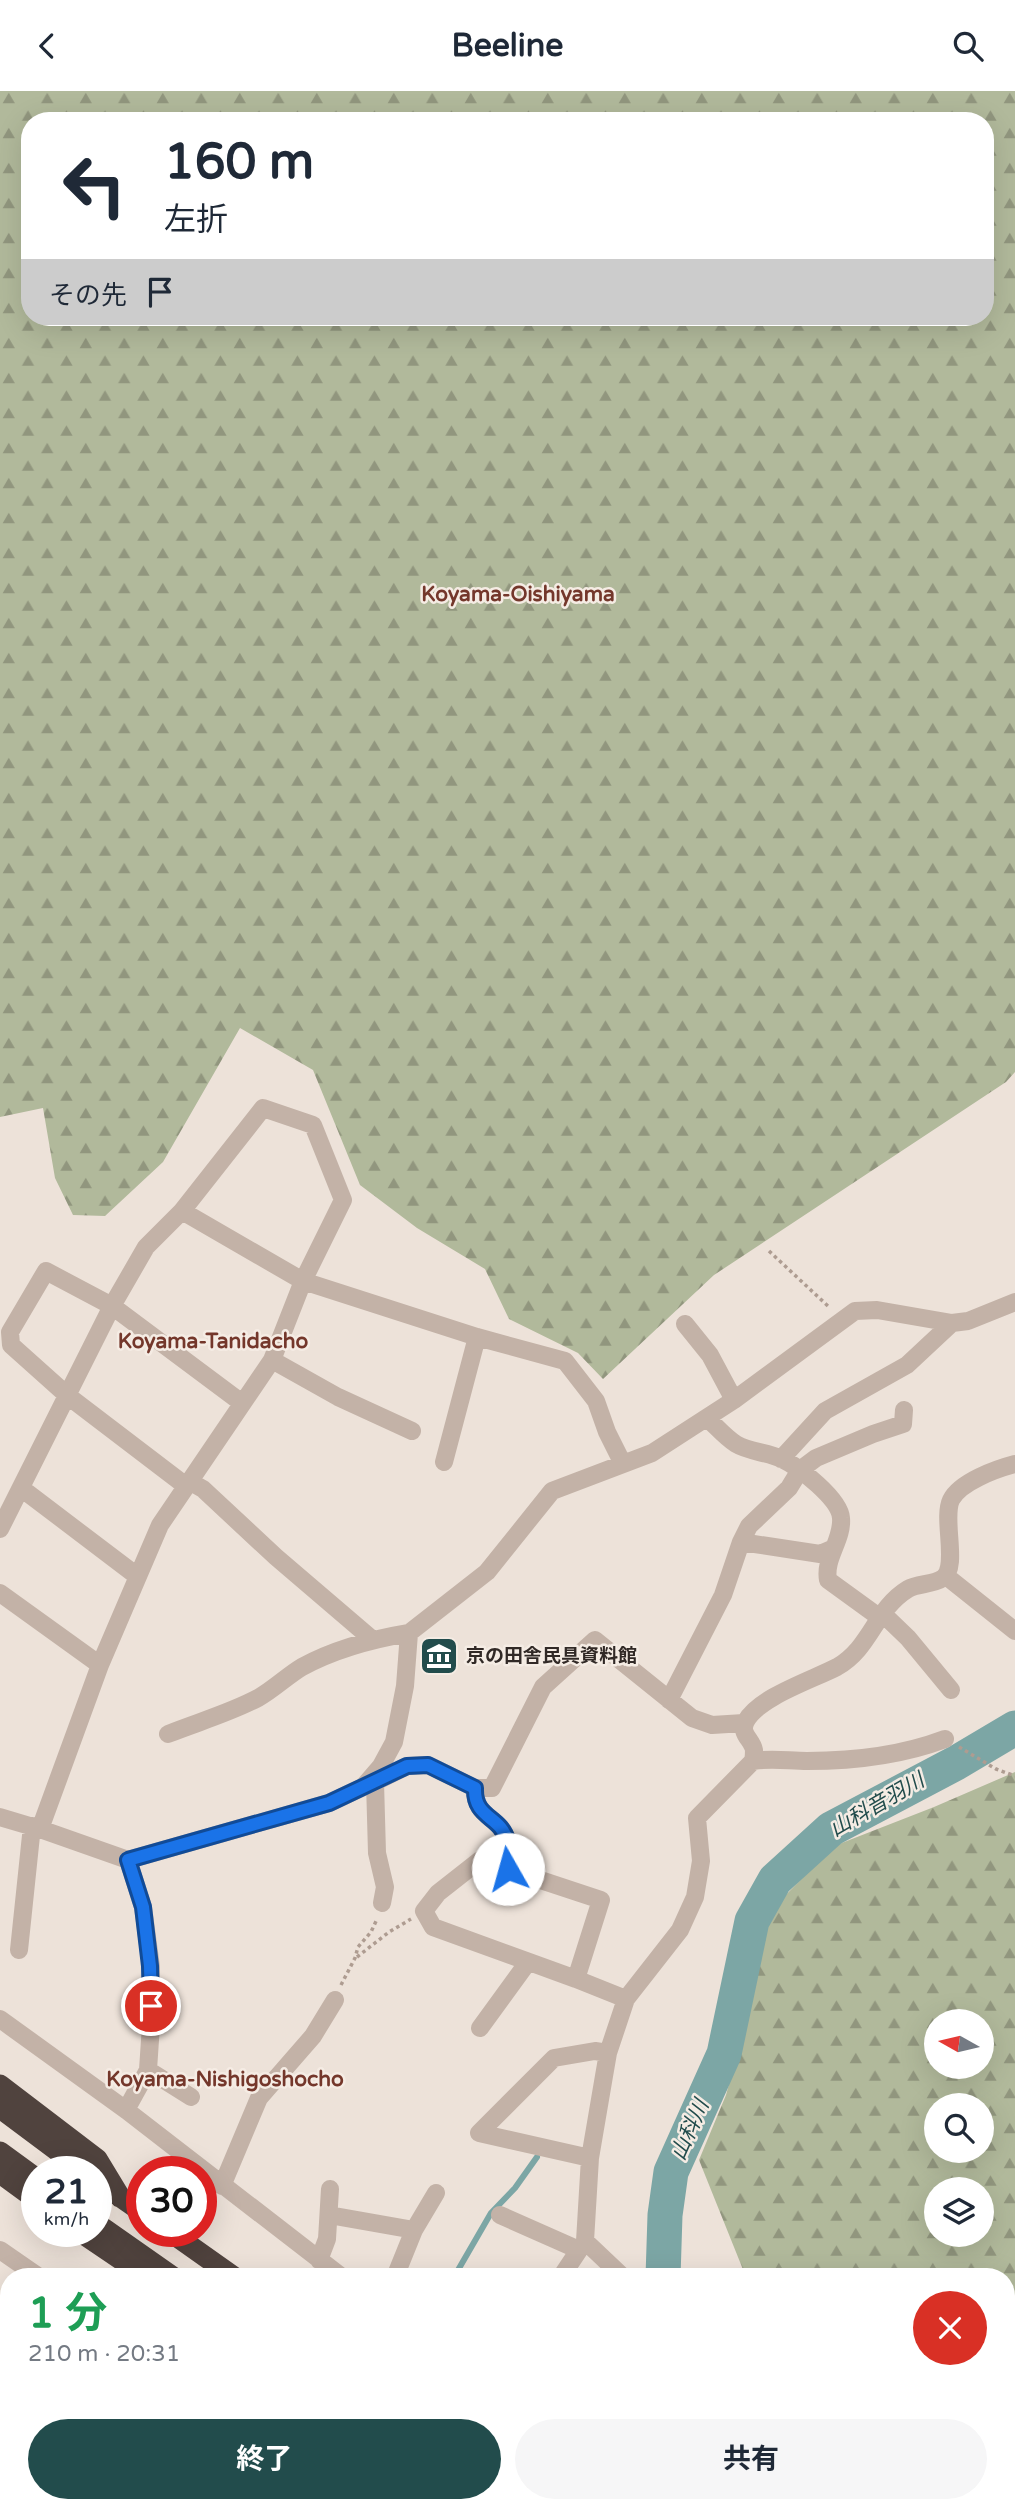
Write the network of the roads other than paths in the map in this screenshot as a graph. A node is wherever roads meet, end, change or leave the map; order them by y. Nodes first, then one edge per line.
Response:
1 (182, 1211) junction
2 (303, 1281) junction
3 (1015, 1301) edge
4 (112, 1306) junction
5 (952, 1323) junction
6 (685, 1324) dead end
7 (4, 1332) edge
8 (477, 1336) junction
9 (272, 1360) junction
10 (68, 1396) junction
11 (734, 1400) junction
12 (242, 1403) junction
13 (904, 1411) dead end
14 (707, 1418) junction
15 (412, 1431) dead end
16 (781, 1459) junction
17 (444, 1462) dead end
18 (622, 1464) junction
19 (1015, 1464) edge
20 (800, 1470) junction
21 (188, 1483) junction
22 (21, 1488) junction
23 (0, 1529) edge
24 (741, 1542) junction
25 (834, 1548) junction
26 (137, 1576) junction
27 (947, 1576) junction
28 (0, 1593) edge
29 (881, 1615) junction
30 (1015, 1631) edge
31 (410, 1633) junction
32 (373, 1640) junction
33 (100, 1665) junction
34 (951, 1690) dead end
35 (669, 1700) junction
36 (744, 1723) junction
37 (169, 1734) dead end
38 (945, 1739) road end
39 (753, 1761) junction
40 (369, 1785) junction
41 (475, 1788) junction
42 (0, 1817) edge
43 (36, 1828) junction
44 (128, 1860) junction
45 (508, 1869) junction
46 (382, 1903) road end
47 (19, 1950) dead end
48 (528, 1962) junction
49 (576, 1979) junction
50 (626, 1999) junction
51 (335, 2000) road end
52 (0, 2019) edge
53 (480, 2028) dead end
54 (608, 2053) junction
55 (149, 2070) junction
56 (0, 2085) edge
57 (191, 2097) dead end
58 (0, 2108) edge
59 (125, 2110) junction
60 (0, 2152) edge
61 (64, 2156) edge
62 (590, 2158) junction
63 (21, 2167) edge
64 (0, 2173) edge
65 (222, 2186) junction
66 (21, 2188) edge
67 (330, 2189) dead end
68 (112, 2191) edge
69 (436, 2193) dead end
70 (120, 2197) junction
71 (126, 2201) edge
72 (329, 2215) junction
73 (500, 2215) dead end
74 (414, 2230) junction
75 (112, 2234) edge
76 (582, 2246) junction
77 (102, 2247) edge
78 (192, 2247) edge
79 (0, 2250) edge
80 (319, 2260) junction
81 (26, 2268) edge
82 (133, 2268) edge
83 (160, 2268) edge
84 (221, 2268) edge
85 (330, 2268) edge
86 (399, 2268) edge
87 (567, 2268) edge
88 (612, 2268) edge

1 - 2 street
1 - 2 street
1 - 4 street
2 - 8 street
2 - 9 street
3 - 5 street
4 - 7 street
4 - 10 street
4 - 12 street
5 - 11 street
5 - 16 street
6 - 11 street
7 - 10 street
8 - 17 street
8 - 18 street
9 - 12 street
9 - 15 street
10 - 21 street
10 - 22 street
11 - 14 street
12 - 21 street
13 - 20 street
14 - 16 street
14 - 18 street
16 - 20 street
18 - 31 street
19 - 27 street
20 - 24 street
20 - 25 street
21 - 26 street
21 - 32 street
22 - 23 street
22 - 26 street
24 - 25 street
24 - 35 street
25 - 29 street
26 - 33 street
27 - 29 street
27 - 30 street
28 - 33 street
29 - 34 street
29 - 36 street
31 - 32 street
31 - 40 street
32 - 37 street
33 - 43 street
35 - 36 street
35 - 41 street
36 - 39 street
38 - 39 street
39 - 50 street
40 - 41 street
40 - 44 street
40 - 46 street
41 - 45 street
42 - 43 street
43 - 44 street
43 - 47 street
44 - 55 street
45 - 48 street
45 - 49 street
48 - 49 street
48 - 53 street
49 - 50 street
50 - 54 street
51 - 65 street
52 - 59 street
54 - 62 street
54 - 62 street
55 - 57 street
55 - 59 street
56 - 70 highway
58 - 61 highway
59 - 65 street
60 - 63 highway
62 - 76 street
64 - 66 highway
65 - 80 street
67 - 72 street
68 - 70 highway
69 - 74 street
70 - 71 highway
72 - 74 street
72 - 80 street
73 - 76 street
74 - 86 street
75 - 83 highway
76 - 87 street
76 - 88 street
77 - 82 highway
78 - 84 highway
79 - 81 street
80 - 85 street

